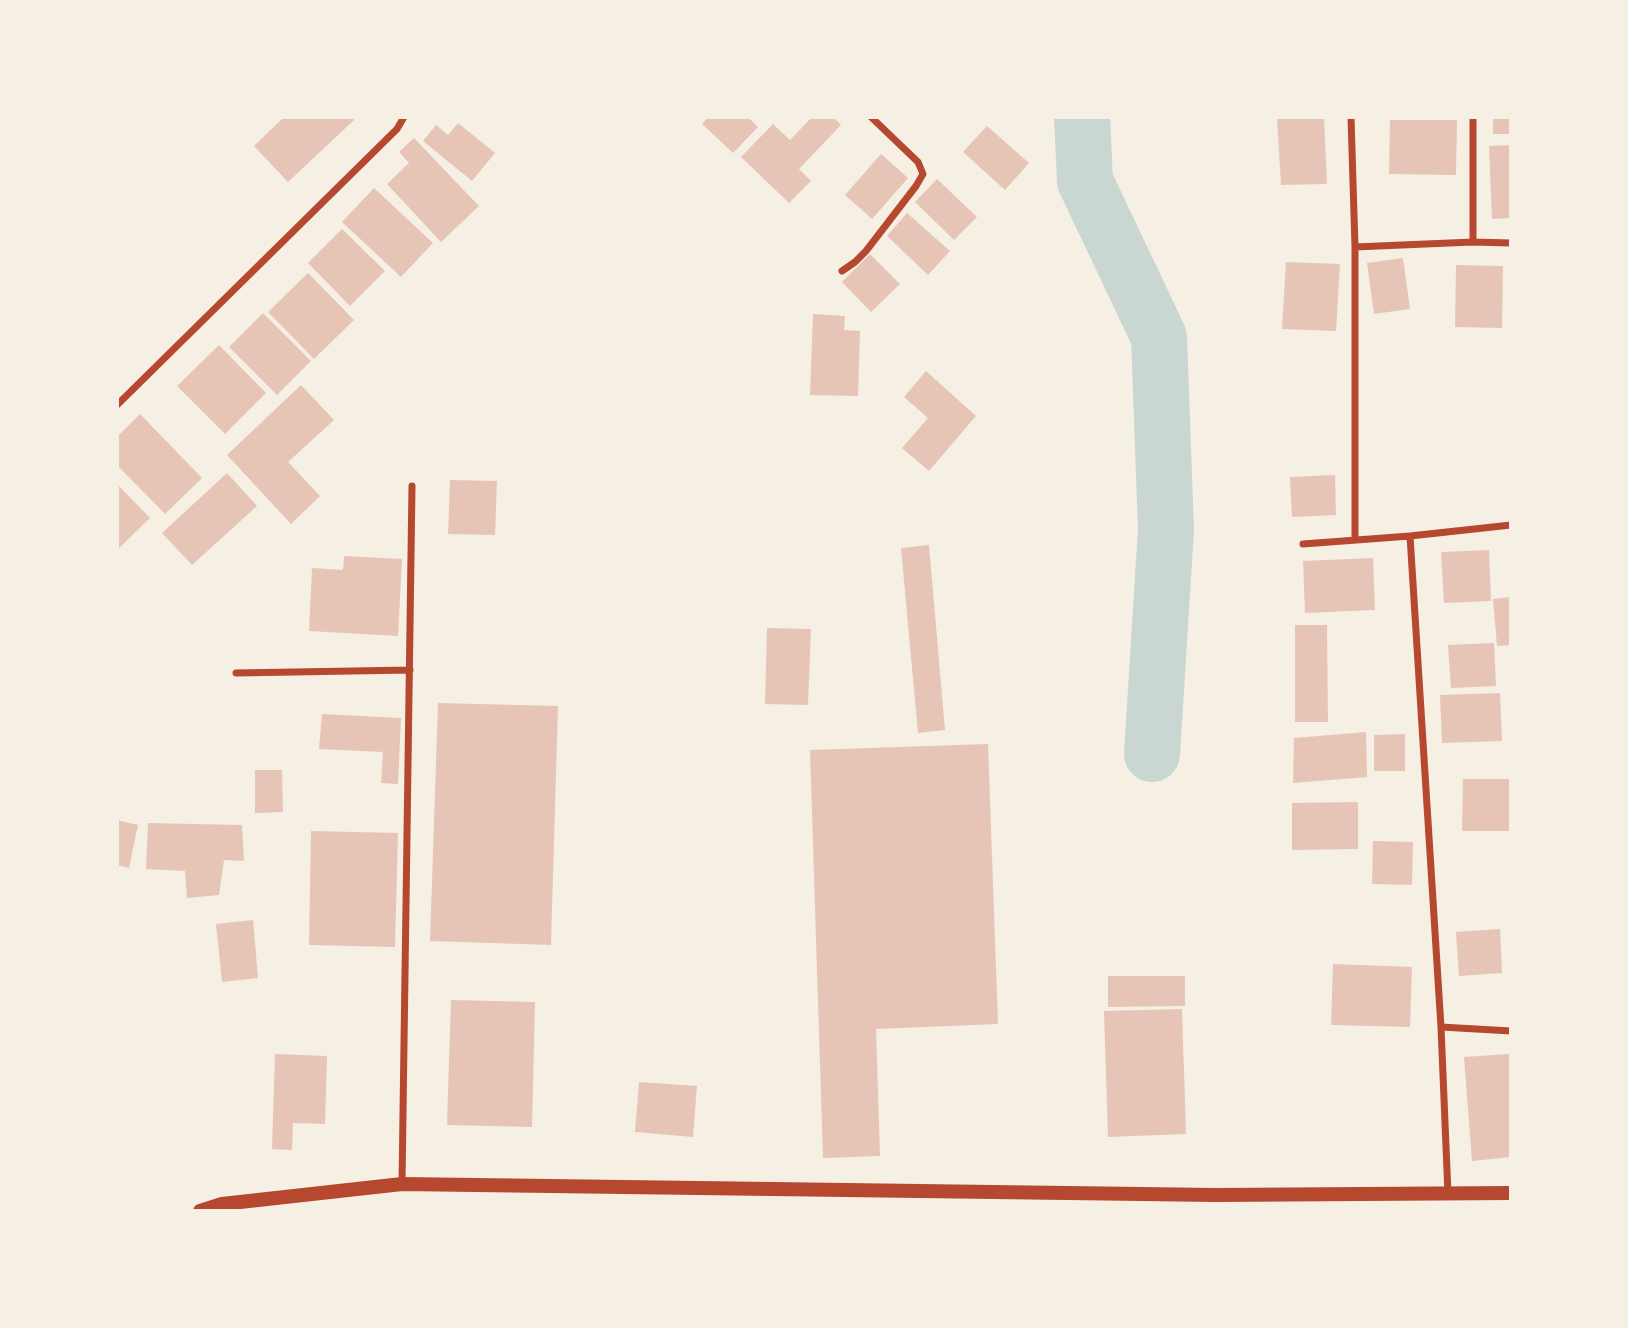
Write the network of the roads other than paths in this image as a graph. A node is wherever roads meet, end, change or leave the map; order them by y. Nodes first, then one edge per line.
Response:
1 (404, 117) edge
2 (871, 117) edge
3 (1351, 117) edge
4 (1473, 117) edge
5 (1473, 242) junction
6 (1511, 243) edge
7 (1355, 247) junction
8 (842, 271) dead end
9 (117, 405) edge
10 (412, 486) dead end
11 (1511, 525) edge
12 (1410, 536) junction
13 (1355, 540) junction
14 (1303, 544) dead end
15 (410, 670) junction
16 (236, 673) dead end
17 (1441, 1027) junction
18 (1511, 1031) edge
19 (402, 1184) junction
20 (1511, 1193) edge
21 (1448, 1194) junction
22 (200, 1211) edge

1 - 9 street
2 - 8 street
3 - 7 street
4 - 5 street
5 - 6 street
5 - 7 street
7 - 13 street
10 - 15 street
11 - 12 street
12 - 13 street
12 - 17 street
13 - 14 street
15 - 16 street
15 - 19 street
17 - 18 street
17 - 21 street
19 - 21 main road
19 - 22 main road
20 - 21 main road

